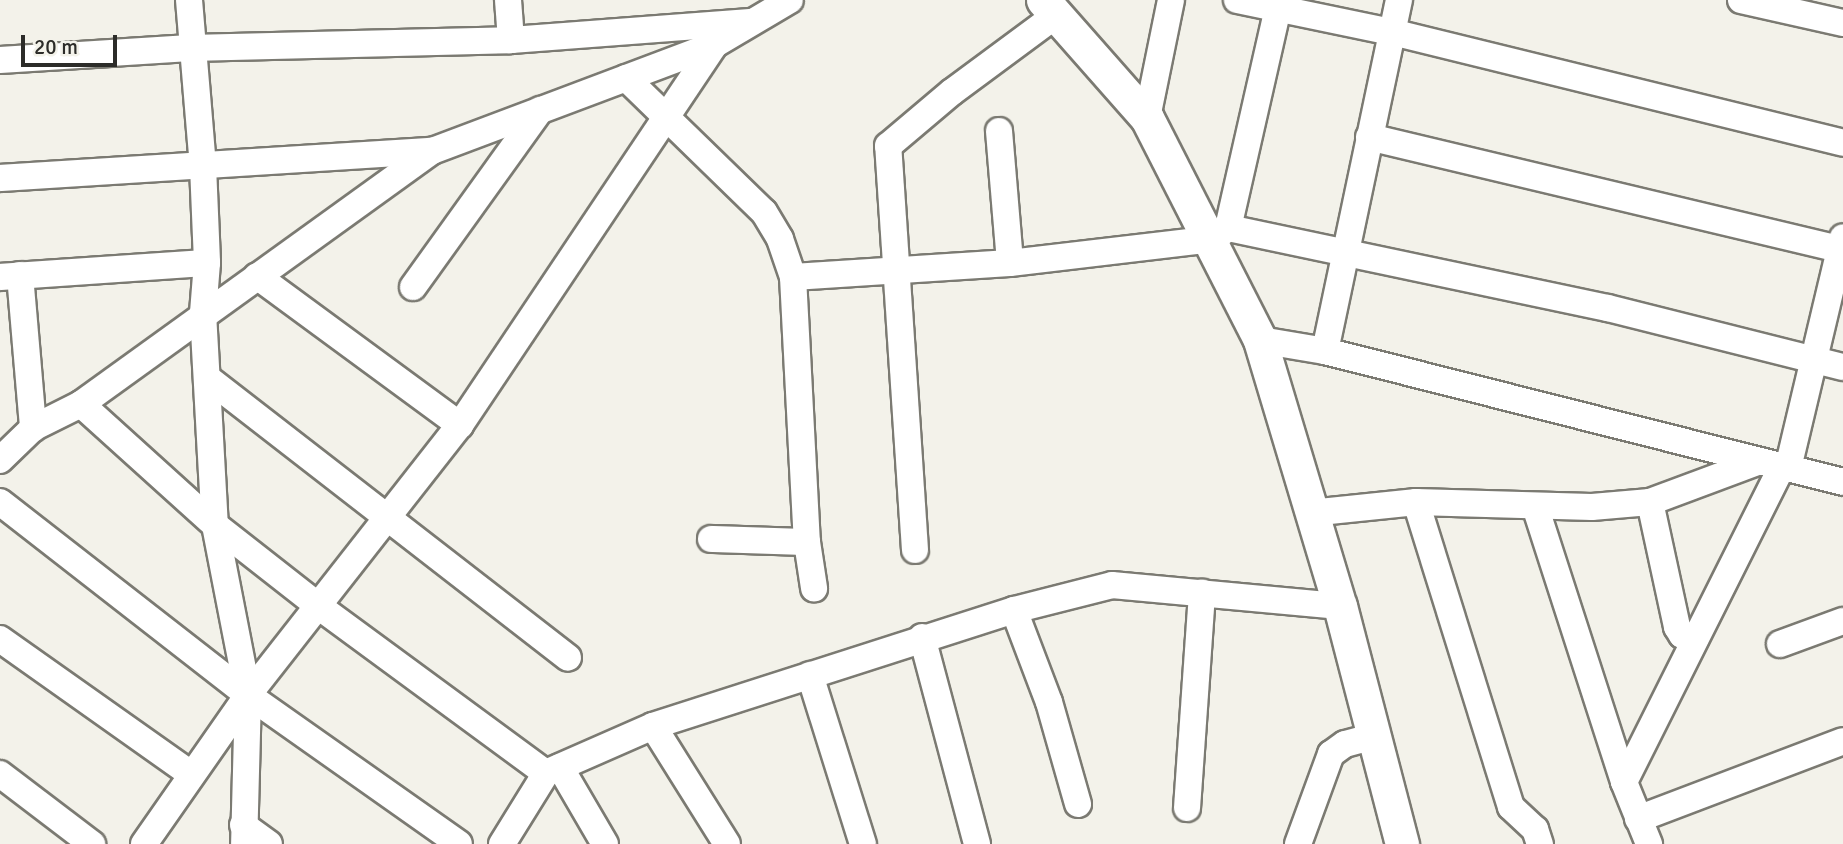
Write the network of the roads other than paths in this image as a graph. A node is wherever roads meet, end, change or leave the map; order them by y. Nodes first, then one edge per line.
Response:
1 (188, 0) edge
2 (508, 0) edge
3 (790, 0) edge
4 (1171, 0) edge
5 (1237, 0) edge
6 (1399, 0) edge
7 (1741, 0) edge
8 (1279, 4) edge
9 (1050, 8) edge
10 (754, 21) junction
11 (1843, 23) edge
12 (1392, 32) junction
13 (512, 40) junction
14 (714, 45) junction
15 (190, 48) junction
16 (0, 60) edge
17 (626, 78) junction
18 (540, 109) junction
19 (666, 117) junction
20 (1147, 118) junction
21 (999, 131) dead end
22 (1369, 137) junction
23 (1843, 143) edge
24 (432, 151) junction
25 (203, 166) junction
26 (0, 178) edge
27 (1220, 234) junction
28 (1841, 245) edge
29 (1343, 252) junction
30 (207, 263) junction
31 (1010, 263) junction
32 (900, 273) junction
33 (10, 276) edge
34 (257, 276) junction
35 (793, 277) junction
36 (413, 287) dead end
37 (203, 313) junction
38 (1260, 340) junction
39 (1325, 351) junction
40 (1814, 360) junction
41 (1843, 367) edge
42 (210, 380) junction
43 (81, 404) junction
44 (460, 425) junction
45 (33, 428) junction
46 (0, 460) edge
47 (1777, 465) junction
48 (1843, 482) edge
49 (0, 502) edge
50 (1416, 502) junction
51 (1650, 502) junction
52 (1535, 506) junction
53 (1310, 513) junction
54 (384, 519) junction
55 (215, 525) junction
56 (711, 539) dead end
57 (807, 542) junction
58 (915, 550) dead end
59 (814, 588) dead end
60 (1202, 593) junction
61 (1340, 606) junction
62 (321, 608) junction
63 (1014, 610) junction
64 (1843, 621) edge
65 (922, 637) junction
66 (1696, 638) junction
67 (0, 639) edge
68 (1780, 645) dead end
69 (568, 658) dead end
70 (810, 675) junction
71 (248, 695) junction
72 (653, 726) junction
73 (1375, 736) junction
74 (1843, 741) edge
75 (553, 770) junction
76 (0, 774) edge
77 (191, 774) junction
78 (1624, 782) junction
79 (1078, 804) dead end
80 (1186, 808) dead end
81 (1637, 819) junction
82 (244, 834) edge
83 (92, 844) edge
84 (144, 844) edge
85 (269, 844) edge
86 (459, 844) edge
87 (502, 844) edge
88 (605, 844) edge
89 (727, 844) edge
90 (863, 844) edge
91 (977, 844) edge
92 (1298, 844) edge
93 (1402, 844) edge
94 (1540, 844) edge
95 (1649, 844) edge

1 - 15 street
2 - 13 street
3 - 10 street
4 - 20 street
5 - 8 street
6 - 12 street
7 - 11 street
8 - 12 street
8 - 27 street
9 - 20 street
9 - 32 street
10 - 13 street
10 - 14 street
12 - 22 street
12 - 23 street
13 - 15 street
14 - 17 street
14 - 19 street
15 - 16 street
15 - 25 street
17 - 18 street
17 - 19 street
18 - 24 street
18 - 36 street
19 - 35 street
19 - 44 street
20 - 27 street
21 - 31 street
22 - 28 street
22 - 29 street
24 - 25 street
24 - 34 street
25 - 26 street
25 - 30 street
27 - 29 street
27 - 31 street
27 - 38 street
28 - 40 street
29 - 39 street
29 - 40 street
30 - 33 street
30 - 37 street
31 - 32 street
32 - 35 street
32 - 58 street
33 - 45 street
34 - 37 street
34 - 44 street
35 - 57 street
37 - 42 street
37 - 43 street
38 - 39 street
38 - 53 street
39 - 47 street
40 - 41 street
40 - 47 street
42 - 54 street
42 - 55 street
43 - 45 street
43 - 55 street
44 - 54 street
45 - 46 street
47 - 48 street
47 - 51 street
47 - 66 street
49 - 71 street
50 - 52 street
50 - 53 street
50 - 94 street
51 - 52 street
51 - 66 street
52 - 78 street
53 - 61 street
54 - 62 street
54 - 69 street
55 - 62 street
55 - 71 street
56 - 57 street
57 - 59 street
60 - 61 street
60 - 63 street
60 - 80 street
61 - 73 street
62 - 71 street
62 - 75 street
63 - 65 street
63 - 79 street
64 - 68 street
65 - 70 street
65 - 91 street
66 - 78 street
67 - 77 street
70 - 72 street
70 - 90 street
71 - 77 street
71 - 82 street
71 - 86 street
72 - 75 street
72 - 89 street
73 - 92 street
73 - 93 street
74 - 81 street
75 - 87 street
75 - 88 street
76 - 83 street
77 - 84 street
78 - 81 street
81 - 95 street
82 - 85 street

